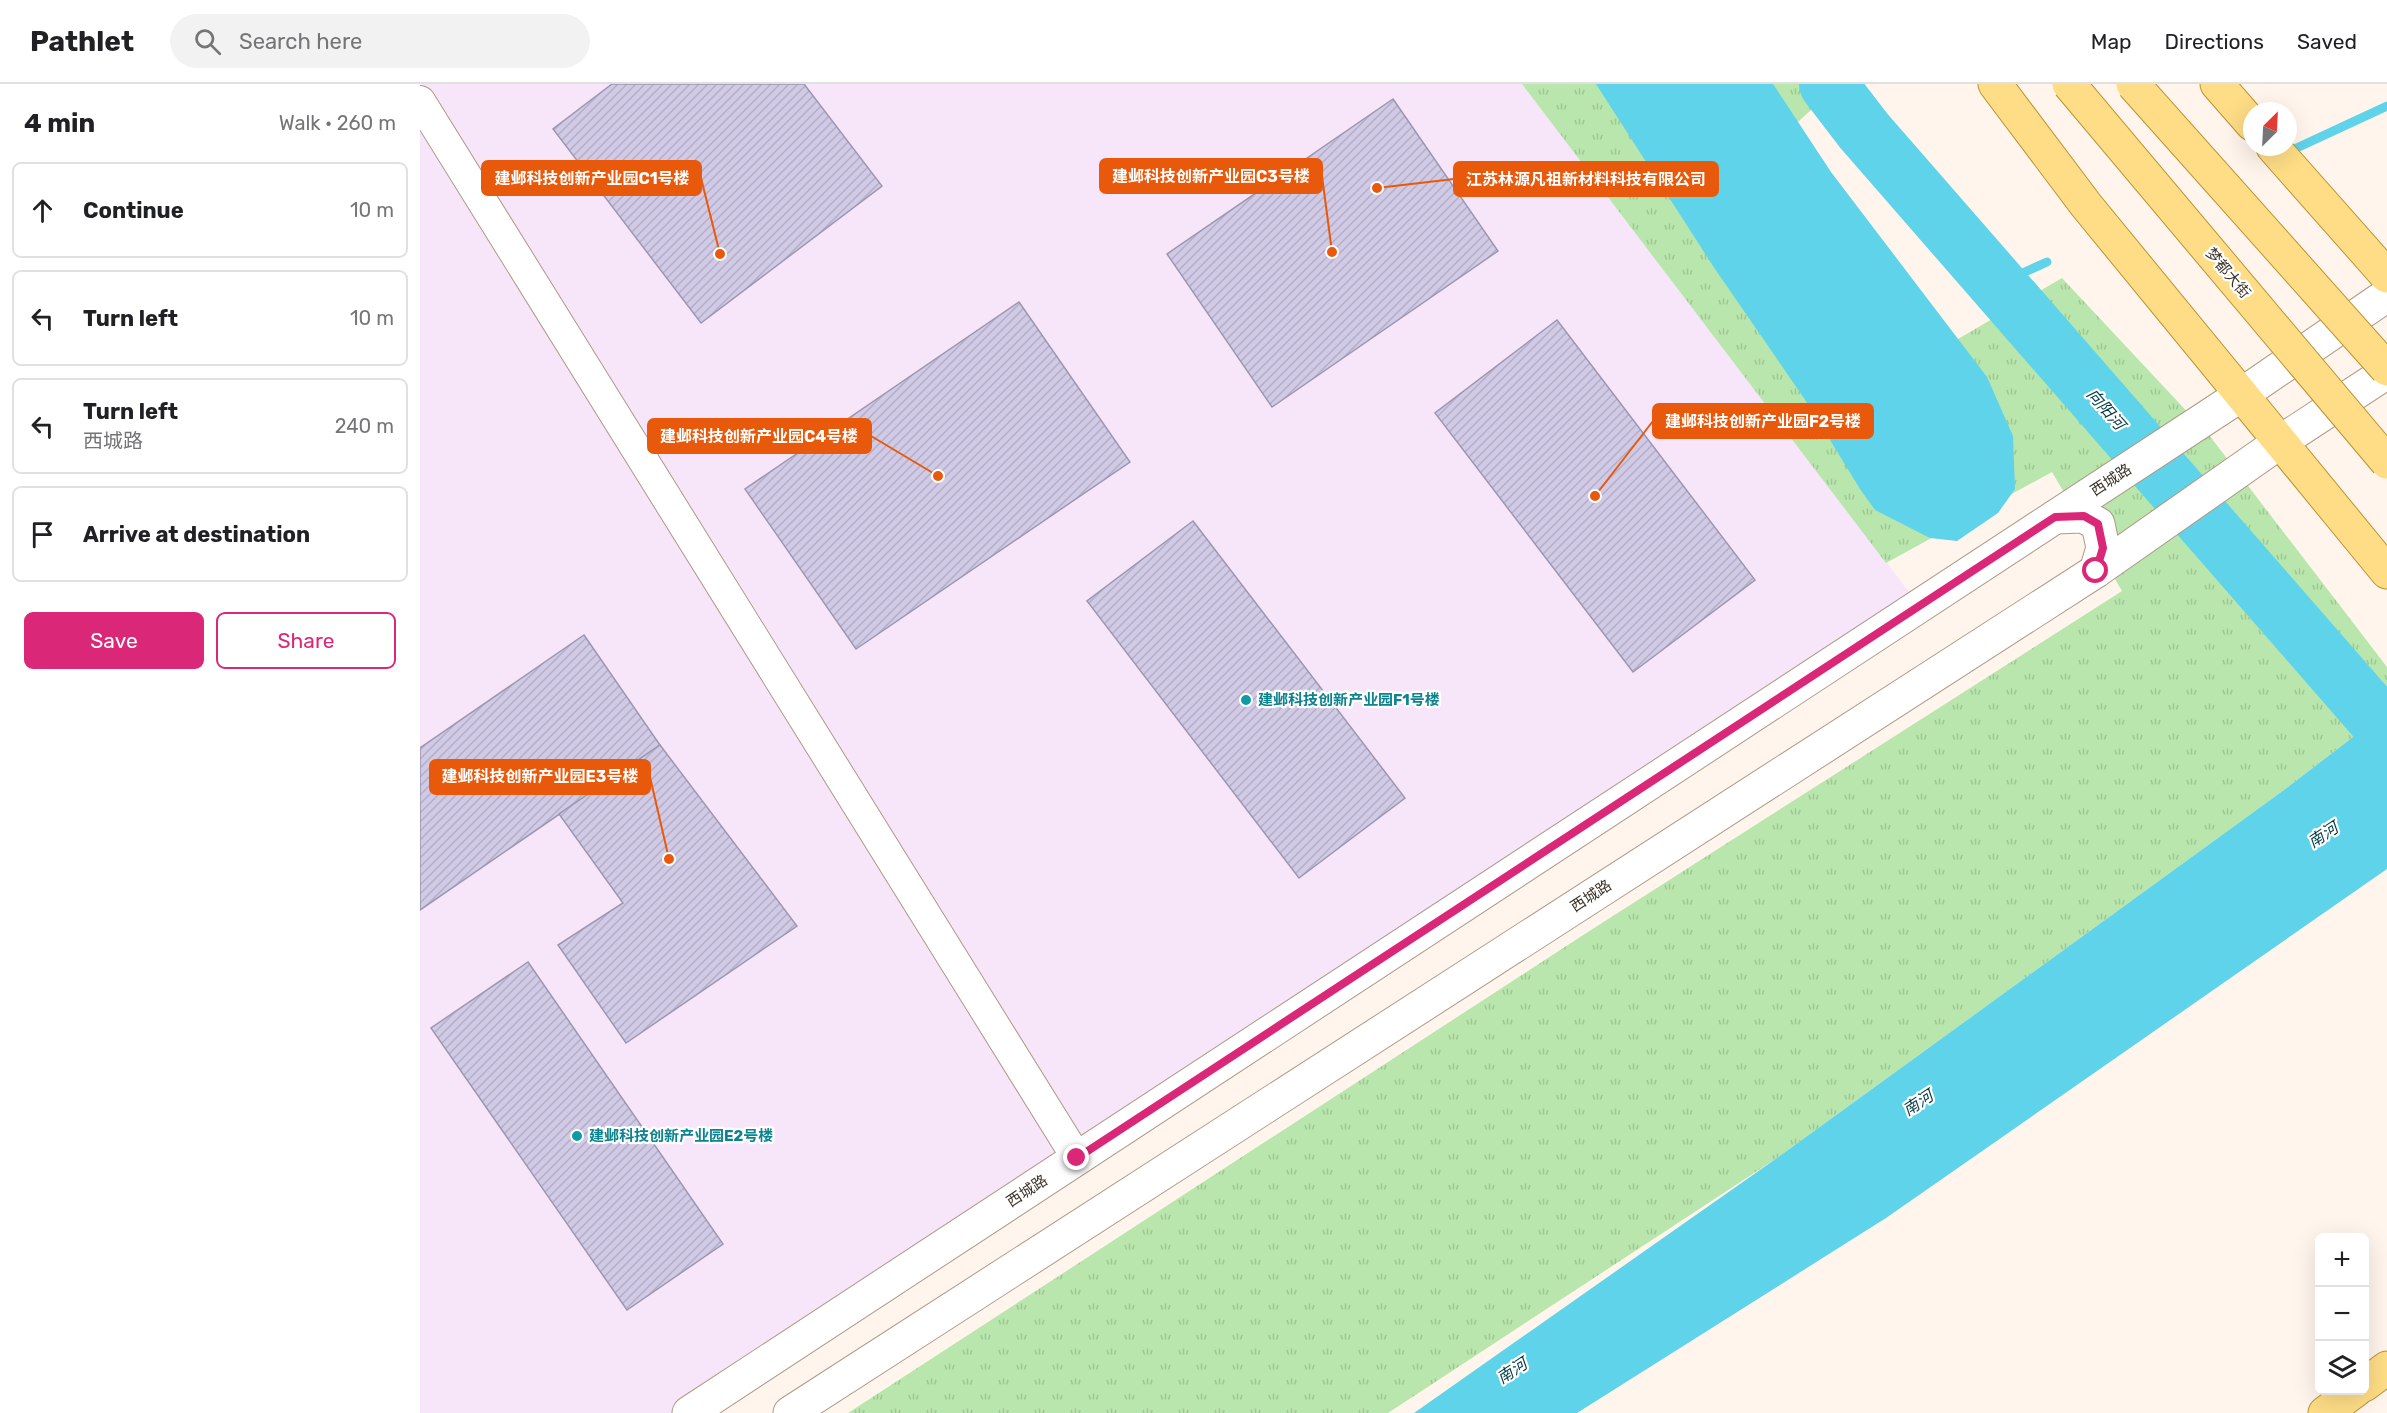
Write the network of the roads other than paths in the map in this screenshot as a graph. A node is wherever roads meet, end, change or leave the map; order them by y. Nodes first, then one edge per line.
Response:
1 (1995, 84) edge
2 (2069, 84) edge
3 (2133, 84) edge
4 (2217, 84) edge
5 (420, 101) edge
6 (2243, 114) edge
7 (2280, 156) edge
8 (2387, 276) edge
9 (2387, 295) edge
10 (2387, 371) edge
11 (2241, 394) junction
12 (2280, 442) junction
13 (2387, 462) edge
14 (2055, 517) junction
15 (2096, 571) junction
16 (2387, 572) edge
17 (1077, 1158) junction
18 (2387, 1368) edge
19 (2369, 1381) edge
20 (2349, 1395) edge
21 (689, 1413) edge
22 (790, 1413) edge
23 (2325, 1413) edge

1 - 11 main road
2 - 13 main road, 梦都大街, bridge
3 - 10 main road, bridge
4 - 6 main road
5 - 17 street
7 - 8 main road
9 - 11 street, 西城路
10 - 12 street, 西城路
11 - 12 main road
11 - 14 street, 西城路
12 - 15 street, 西城路
12 - 16 main road
14 - 15 street
14 - 17 street, 西城路
15 - 22 street, 西城路
17 - 21 street, 西城路
18 - 19 main road
20 - 23 main road

